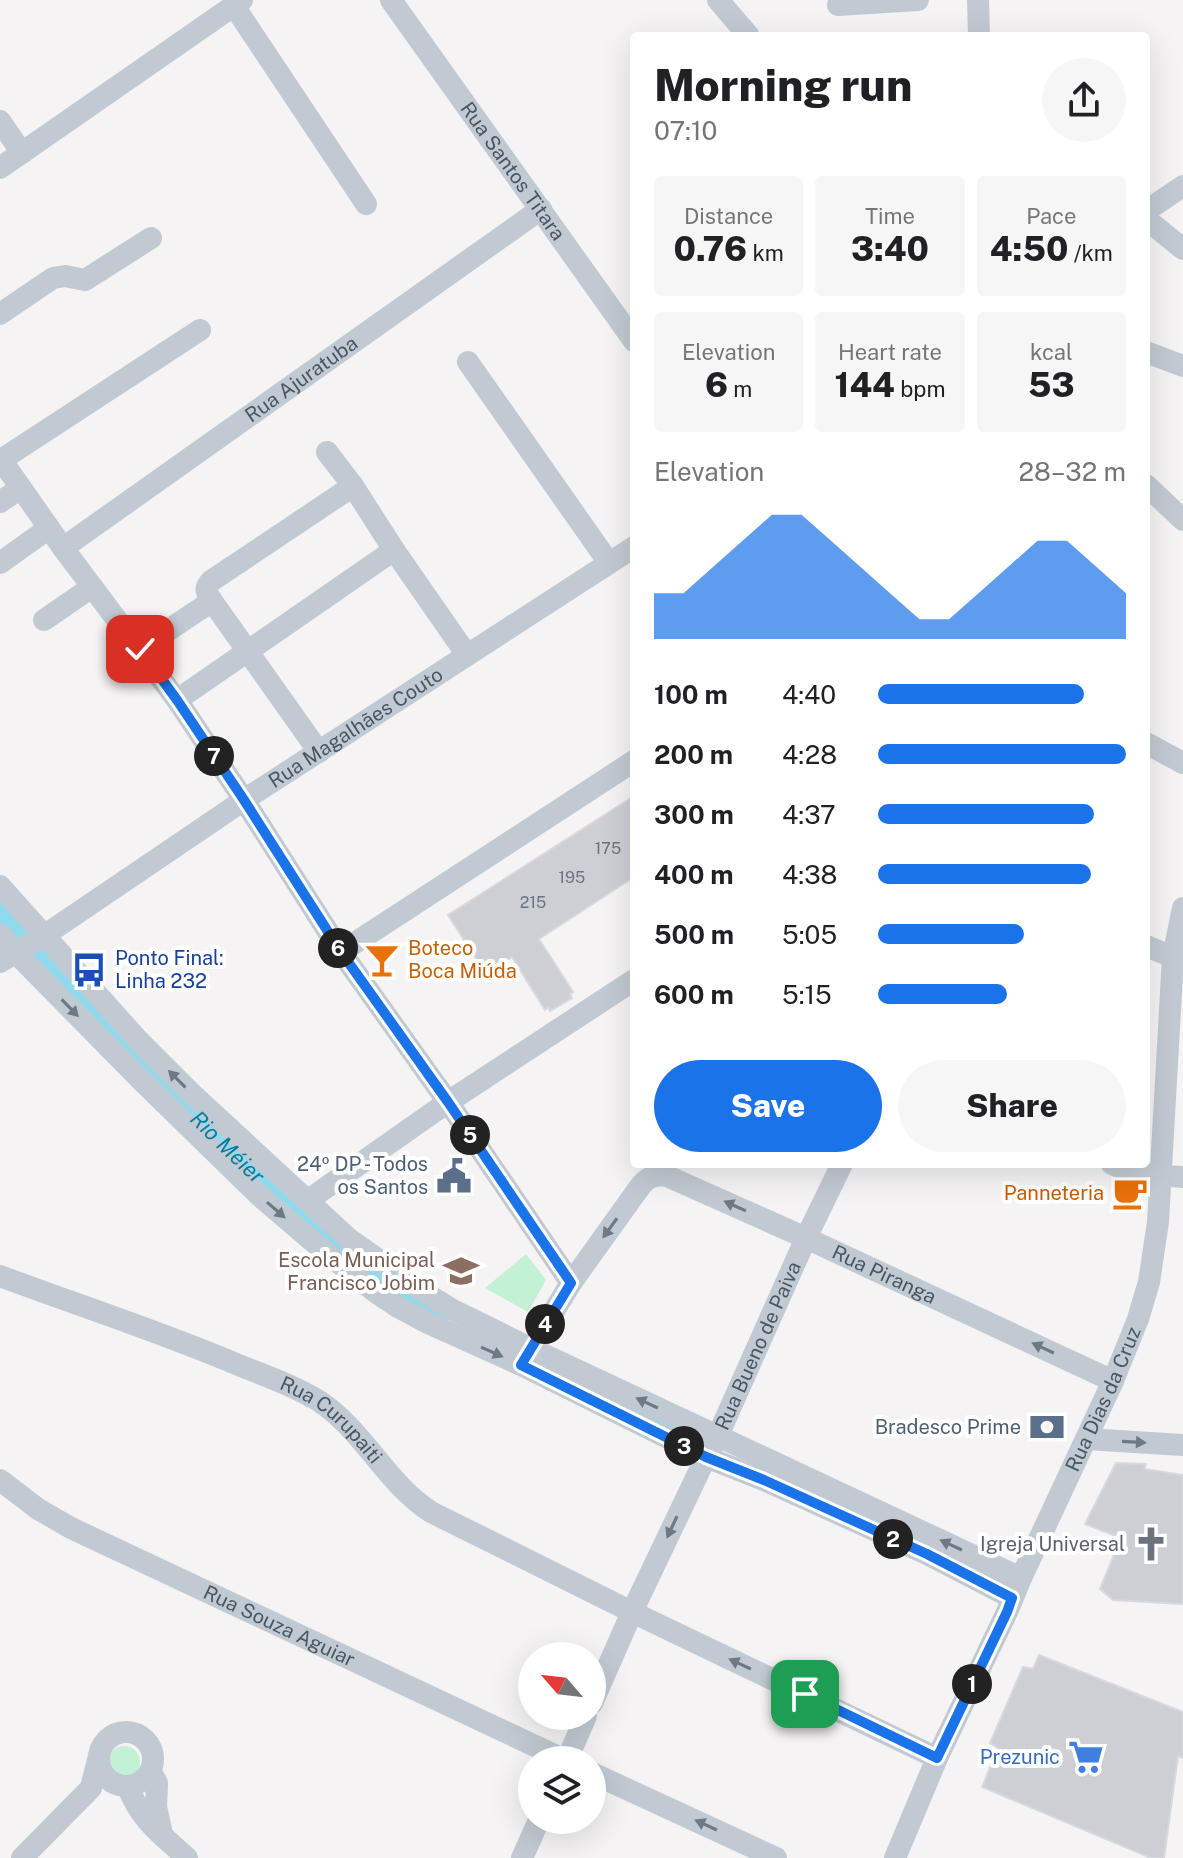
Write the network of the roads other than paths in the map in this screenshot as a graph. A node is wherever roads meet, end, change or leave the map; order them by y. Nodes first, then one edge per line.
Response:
1 (391, 0) edge
2 (718, 0) edge
3 (918, 0) edge
4 (978, 0) edge
5 (238, 3) edge
6 (838, 5) dead end
7 (745, 32) edge
8 (979, 32) edge
9 (0, 121) edge
10 (22, 153) junction
11 (0, 168) edge
12 (1183, 186) edge
13 (366, 204) dead end
14 (1150, 208) edge
15 (541, 209) junction
16 (1150, 222) edge
17 (151, 238) dead end
18 (1183, 249) edge
19 (0, 314) edge
20 (200, 330) dead end
21 (630, 335) edge
22 (1150, 354) edge
23 (468, 362) dead end
24 (1183, 366) edge
25 (327, 452) dead end
26 (2, 463) edge
27 (353, 486) junction
28 (21, 488) junction
29 (1150, 489) edge
30 (0, 502) edge
31 (1183, 520) edge
32 (49, 528) junction
33 (63, 548) junction
34 (394, 550) junction
35 (630, 550) edge
36 (0, 563) edge
37 (609, 563) junction
38 (92, 587) junction
39 (212, 601) junction
40 (44, 620) dead end
41 (140, 649) junction
42 (248, 652) junction
43 (467, 655) junction
44 (177, 700) junction
45 (1150, 745) edge
46 (319, 752) junction
47 (1183, 763) edge
48 (630, 764) edge
49 (244, 800) junction
50 (0, 886) edge
51 (1183, 908) edge
52 (0, 934) edge
53 (24, 947) edge
54 (1150, 947) edge
55 (341, 952) junction
56 (1178, 957) edge
57 (630, 983) edge
58 (448, 1102) junction
59 (840, 1168) edge
60 (1121, 1168) edge
61 (1172, 1176) edge
62 (307, 1201) junction
63 (806, 1238) junction
64 (0, 1276) edge
65 (571, 1283) junction
66 (526, 1357) junction
67 (1113, 1381) junction
68 (1086, 1439) junction
69 (1183, 1445) edge
70 (712, 1446) junction
71 (4, 1492) edge
72 (1017, 1588) junction
73 (632, 1612) junction
74 (606, 1671) edge
75 (536, 1746) edge
76 (99, 1756) junction
77 (937, 1758) junction
78 (151, 1772) junction
79 (606, 1779) edge
80 (125, 1787) junction
81 (91, 1788) junction
82 (162, 1834) junction
83 (533, 1834) edge
84 (22, 1858) edge
85 (187, 1858) edge
86 (522, 1858) edge
87 (776, 1858) edge
88 (895, 1858) edge

1 - 15 street, Rua Santos Titara
2 - 7 street
3 - 6 street
4 - 8 street
5 - 10 street
5 - 13 street
9 - 10 street
10 - 11 street
12 - 14 street
15 - 21 street, Rua Santos Titara
15 - 33 street, Rua Ajuratuba
16 - 18 street
17 - 19 street
20 - 26 street
22 - 24 street
23 - 37 street
25 - 27 street
26 - 28 street
27 - 34 street
27 - 39 street
28 - 30 street
28 - 32 street
29 - 31 street
32 - 33 street
32 - 36 street
33 - 38 street
34 - 42 street
34 - 43 street
35 - 37 street, Rua Magalhães Couto
37 - 43 street, Rua Magalhães Couto
38 - 40 street
38 - 41 street
39 - 41 street
39 - 42 street
41 - 44 street
42 - 44 street
42 - 46 street
43 - 46 street, Rua Magalhães Couto
44 - 49 street
45 - 47 street
46 - 49 street, Rua Magalhães Couto
48 - 55 street
49 - 53 street, Rua Magalhães Couto
49 - 55 street
50 - 53 street
51 - 56 street, Rua Dias da Cruz
52 - 53 street
62 -> 53 street
53 -> 66 street
54 - 56 street
55 - 58 street
56 - 61 street, Rua Dias da Cruz
57 - 58 street
58 - 62 street
58 - 65 street
59 - 63 street, Rua Bueno de Paiva
60 - 61 street
61 - 67 street, Rua Dias da Cruz
62 - 66 street
63 -> 65 street, Rua Piranga
67 -> 63 street, Rua Piranga
63 - 70 street, Rua Bueno de Paiva
64 - 73 street, Rua Curupaiti
65 - 66 street
66 - 70 street
67 - 68 street, Rua Dias da Cruz
68 -> 69 street
68 - 72 street, Rua Dias da Cruz
70 - 72 street
70 -> 73 street, Rua Bueno de Paiva
71 - 75 street, Rua Souza Aguiar
72 - 77 street, Rua Dias da Cruz
73 - 74 street, Rua Bueno de Paiva
77 -> 73 street, Rua Curupaiti
76 - 78 street
76 - 80 street
76 - 81 street
77 - 88 street, Rua Dias da Cruz
78 - 80 street
78 - 82 street
87 -> 79 street
80 - 81 street
80 - 82 street
81 - 84 street
82 - 85 street
83 - 86 street

